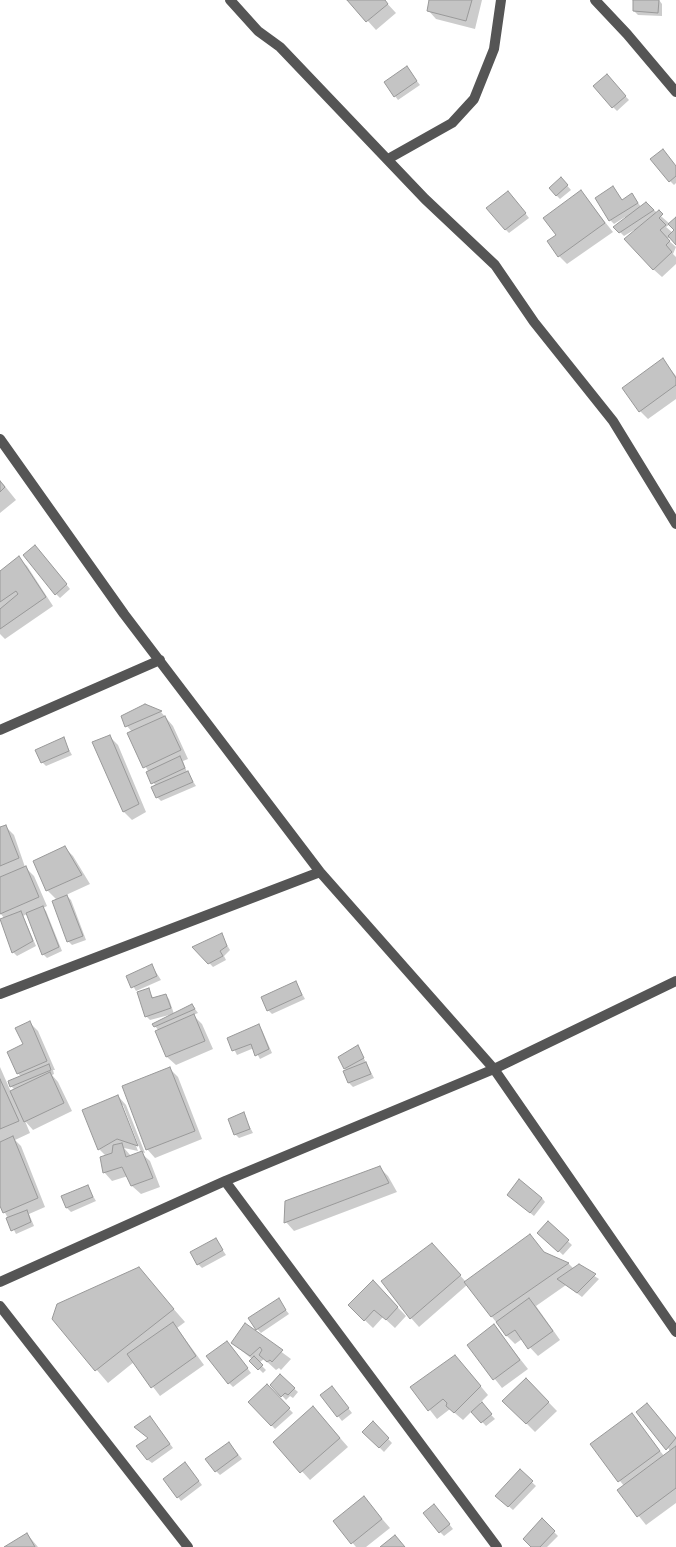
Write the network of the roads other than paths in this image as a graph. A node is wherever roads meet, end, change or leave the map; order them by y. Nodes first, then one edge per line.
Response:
1 (230, 0) edge
2 (501, 0) edge
3 (595, 0) edge
4 (676, 92) edge
5 (388, 159) junction
6 (0, 440) edge
7 (676, 524) edge
8 (160, 660) junction
9 (0, 730) edge
10 (320, 872) junction
11 (676, 981) edge
12 (0, 994) edge
13 (494, 1069) junction
14 (226, 1181) junction
15 (0, 1282) edge
16 (0, 1306) edge
17 (676, 1332) edge
18 (188, 1547) edge
19 (497, 1547) edge

1 - 5 street
2 - 5 street
3 - 4 street
5 - 7 street
6 - 8 street
8 - 9 street
8 - 10 street
10 - 12 street
10 - 13 street
11 - 13 street
13 - 14 street
13 - 17 street
14 - 15 street
14 - 19 street
16 - 18 street

